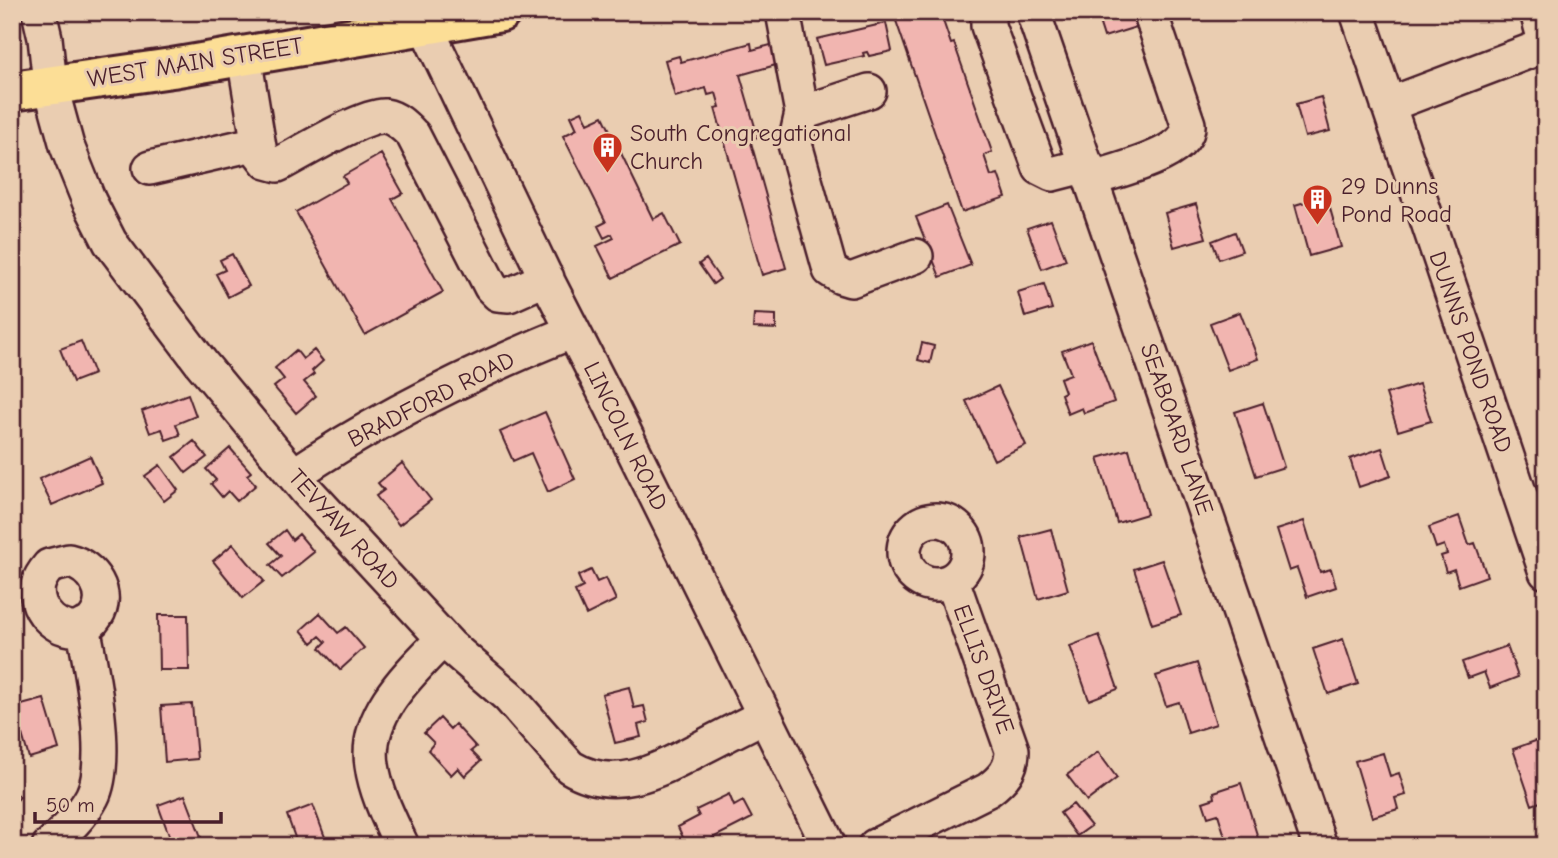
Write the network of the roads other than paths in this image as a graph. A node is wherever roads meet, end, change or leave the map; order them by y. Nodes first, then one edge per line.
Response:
1 (39, 12) edge
2 (501, 12) edge
3 (783, 12) edge
4 (988, 12) edge
5 (1033, 12) edge
6 (1150, 12) edge
7 (1357, 12) edge
8 (1537, 12) edge
9 (425, 25) junction
10 (1546, 45) edge
11 (244, 56) junction
12 (50, 84) junction
13 (12, 91) edge
14 (869, 91) dead end
15 (1388, 105) junction
16 (802, 113) junction
17 (258, 144) junction
18 (150, 167) dead end
19 (1089, 172) junction
20 (916, 256) dead end
21 (547, 278) junction
22 (573, 331) junction
23 (294, 475) junction
24 (1546, 572) edge
25 (952, 580) dead end
26 (83, 626) dead end
27 (443, 639) junction
28 (764, 716) junction
29 (68, 840) edge
30 (402, 846) edge
31 (829, 846) edge
32 (875, 846) edge
33 (1320, 846) edge

1 - 12 street, TEVYAW ROAD
2 - 9 main road, WEST MAIN STREET
3 - 16 street
4 - 19 street
5 - 19 street, SEABOARD LANE
6 - 19 street
7 - 15 street, DUNNS POND ROAD
8 - 10 street
9 - 11 main road, WEST MAIN STREET
9 - 21 street, LINCOLN ROAD
10 - 15 street
11 - 12 main road, WEST MAIN STREET
11 - 17 street
12 - 13 main road, WEST MAIN STREET
12 - 23 street, TEVYAW ROAD
14 - 16 street
15 - 24 street, DUNNS POND ROAD
16 - 20 street
17 - 18 street
17 - 21 street
19 - 33 street, SEABOARD LANE
21 - 22 street, LINCOLN ROAD
22 - 23 street, BRADFORD ROAD
22 - 28 street, LINCOLN ROAD
23 - 27 street, TEVYAW ROAD
25 - 32 street, ELLIS DRIVE
26 - 29 street
27 - 28 street, TEVYAW ROAD
27 - 30 street
28 - 31 street, LINCOLN ROAD

